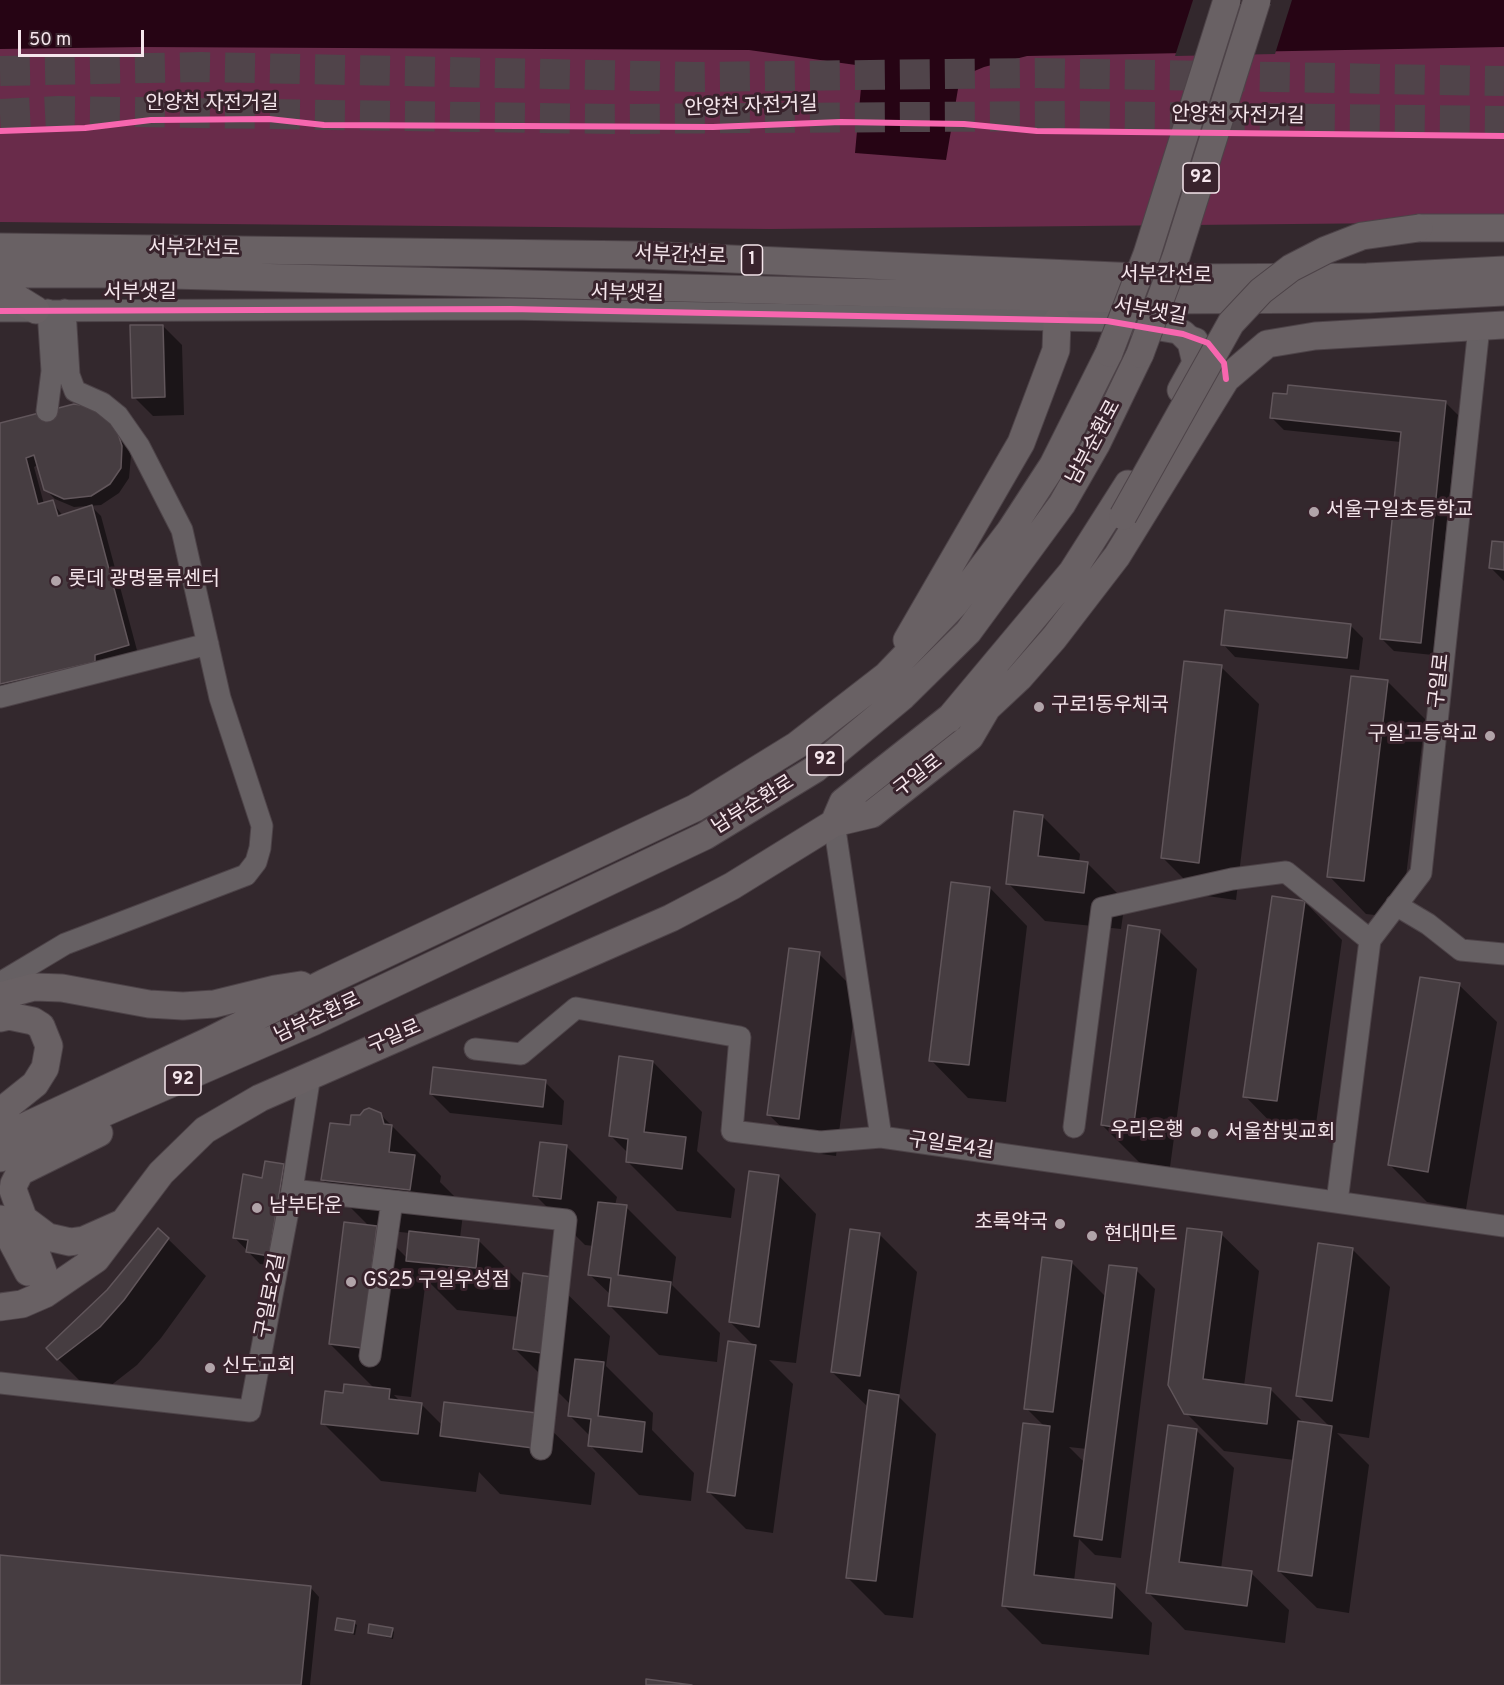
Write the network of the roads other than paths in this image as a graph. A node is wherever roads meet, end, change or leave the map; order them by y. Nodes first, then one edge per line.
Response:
1 (1227, 0) edge
2 (1257, 0) edge
3 (1504, 228) edge
4 (6, 246) edge
5 (1504, 270) edge
6 (3, 280) edge
7 (1504, 292) edge
8 (50, 310) junction
9 (0, 311) edge
10 (1057, 321) junction
11 (1491, 326) edge
12 (1182, 333) junction
13 (1267, 344) junction
14 (1214, 348) junction
15 (1226, 379) junction
16 (47, 411) dead end
17 (208, 644) junction
18 (886, 676) junction
19 (0, 697) edge
20 (987, 708) junction
21 (949, 719) junction
22 (834, 823) junction
23 (1396, 905) junction
24 (1370, 940) junction
25 (1504, 954) edge
26 (326, 982) junction
27 (0, 983) edge
28 (0, 996) edge
29 (0, 1018) edge
30 (475, 1049) dead end
31 (310, 1075) junction
32 (181, 1081) junction
33 (0, 1112) edge
34 (1074, 1127) dead end
35 (880, 1137) junction
36 (0, 1138) edge
37 (0, 1158) edge
38 (292, 1190) junction
39 (392, 1201) junction
40 (1337, 1202) junction
41 (12, 1219) edge
42 (124, 1222) junction
43 (1504, 1226) edge
44 (18, 1250) junction
45 (45, 1294) junction
46 (0, 1296) edge
47 (0, 1307) edge
48 (370, 1356) dead end
49 (0, 1383) edge
50 (541, 1449) dead end

1 - 18 main road, 남부순환로 / 92, bridge
2 - 32 main road, 남부순환로 / 92, bridge
3 - 21 main road, bridge
4 - 5 main road, 서부간선로 / 1
6 - 7 main road, 서부간선로 / 1
6 - 8 main road
8 - 9 street, 서부샛길
8 - 10 street, 서부샛길
8 - 16 street
8 - 17 street
10 - 12 street, 서부샛길
10 - 18 main road
11 - 13 main road, 구일로
11 - 23 street, 구일로
12 - 14 street, 서부샛길
12 - 21 main road
13 - 14 main road
13 - 15 main road, 구일로
14 - 15 street
15 - 20 main road, 구일로
17 - 19 street
17 - 27 street
18 - 26 main road, 남부순환로 / 92
20 - 21 main road, 구일로
20 - 22 main road, 구일로
21 - 22 main road, 구일로
22 - 31 main road, 구일로
22 - 35 street, 구일로4길
23 - 24 street, 구일로
23 - 25 street
24 - 34 street
24 - 40 street
26 - 28 main road
26 - 36 main road, 남부순환로 / 92
29 - 33 main road
30 - 35 street
31 - 38 street, 구일로2길
31 - 42 main road, 구일로
32 - 37 main road, 남부순환로 / 92
32 - 41 main road
35 - 40 street, 구일로4길
38 - 39 street
38 - 49 street, 구일로2길
39 - 48 street
39 - 50 street
40 - 43 street, 구일로4길
41 - 42 main road
41 - 44 main road
41 - 45 main road
42 - 45 main road, 구일로
44 - 45 main road
44 - 46 main road
45 - 47 main road, 구일로

